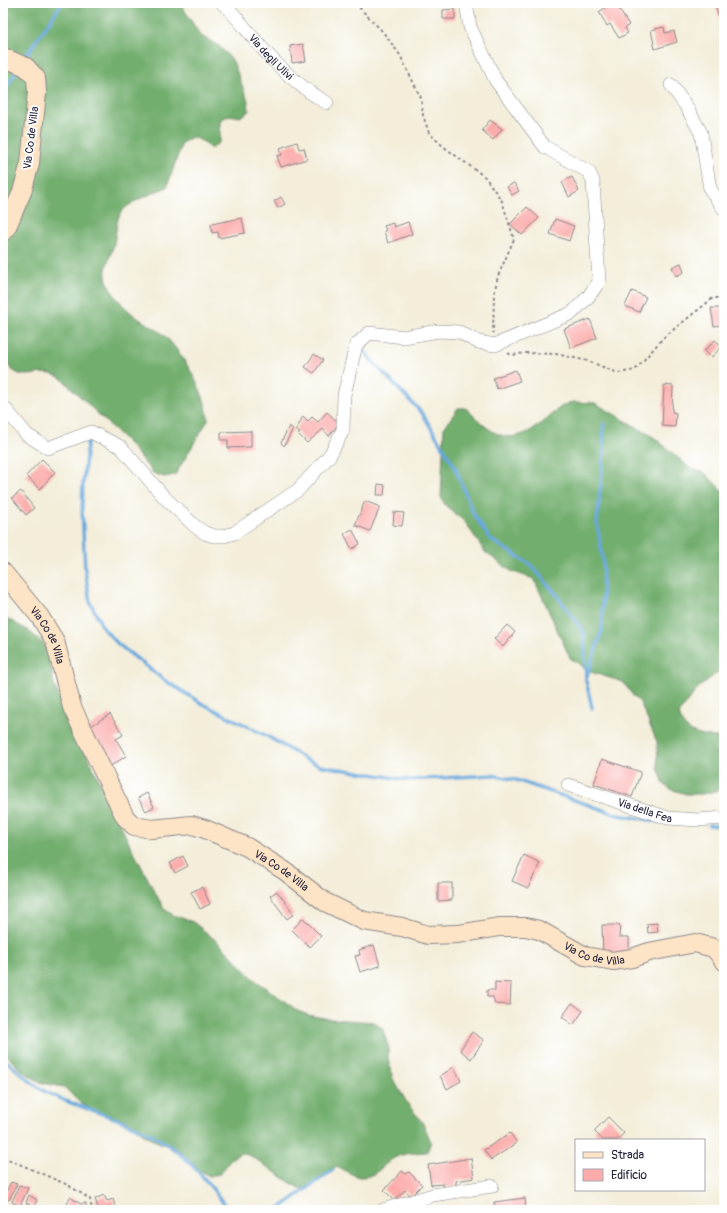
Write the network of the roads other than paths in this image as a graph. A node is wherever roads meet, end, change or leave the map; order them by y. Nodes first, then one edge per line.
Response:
1 (222, 3) edge
2 (466, 3) edge
3 (3, 57) edge
4 (671, 85) dead end
5 (327, 103) dead end
6 (724, 209) edge
7 (3, 232) edge
8 (3, 406) edge
9 (3, 572) edge
10 (568, 785) dead end
11 (724, 818) edge
12 (724, 961) edge
13 (492, 1186) dead end
14 (383, 1210) edge

1 - 5 street, Via degli Ulivi
2 - 8 street
3 - 7 street, Via Co de Villa
4 - 6 street
9 - 12 street, Via Co de Villa
10 - 11 street, Via della Fea
13 - 14 street

